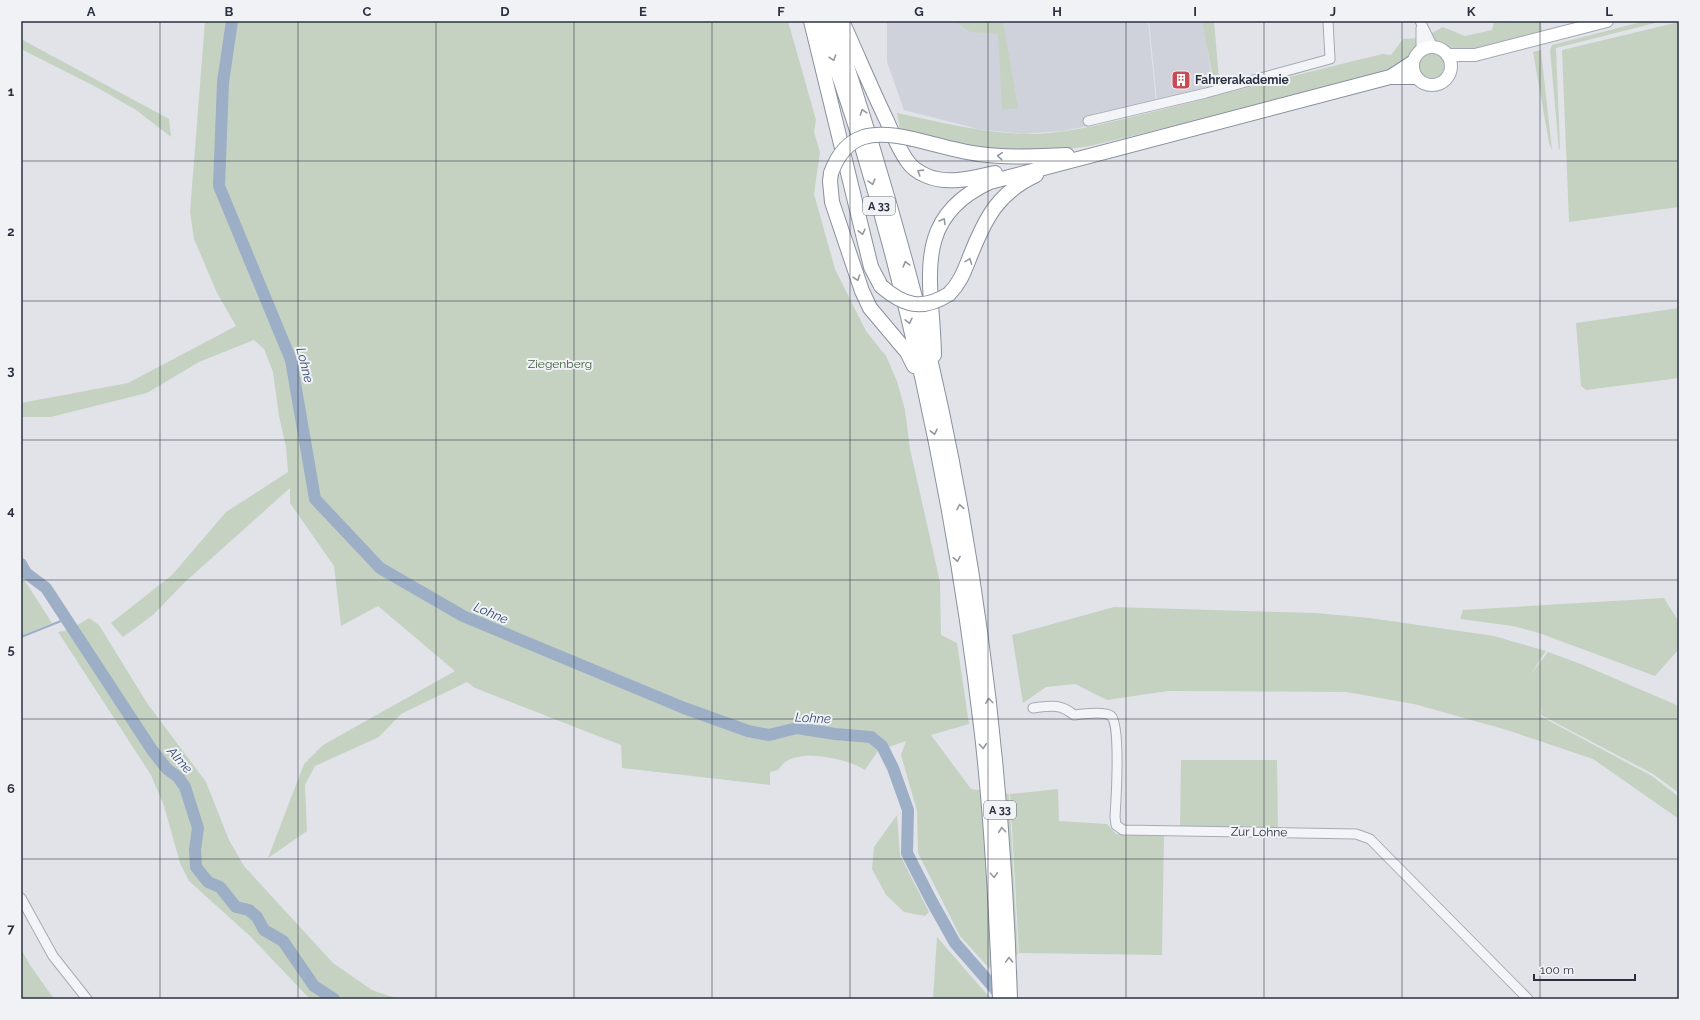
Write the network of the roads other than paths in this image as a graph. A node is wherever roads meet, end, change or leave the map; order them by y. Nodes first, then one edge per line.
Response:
1 (811, 21) edge
2 (820, 21) edge
3 (832, 21) edge
4 (842, 21) edge
5 (1328, 21) edge
6 (1607, 21) edge
7 (1421, 23) edge
8 (1434, 47) junction
9 (1421, 50) junction
10 (1447, 55) junction
11 (1475, 55) junction
12 (1451, 68) junction
13 (1414, 70) junction
14 (1088, 122) dead end
15 (1072, 157) junction
16 (930, 388) junction
17 (973, 623) junction
18 (1033, 708) dead end
19 (21, 898) edge
20 (87, 999) edge
21 (1000, 999) edge
22 (1010, 999) edge
23 (1528, 999) edge

1 -> 15 highway, bridge
2 -> 16 highway, A 33
16 -> 3 highway, A 33
15 -> 4 highway
5 - 14 street
6 - 11 main road
7 - 8 street
7 - 9 street
8 - 9 main road
8 - 10 main road
9 - 13 main road
10 - 11 main road
10 - 12 main road
11 - 12 main road
12 - 13 main road
13 - 15 highway
16 -> 15 highway
15 -> 16 highway, bridge
16 - 17 highway, A 33
17 -> 21 highway, A 33
22 -> 17 highway, A 33
18 - 23 street, Zur Lohne
19 - 20 street

